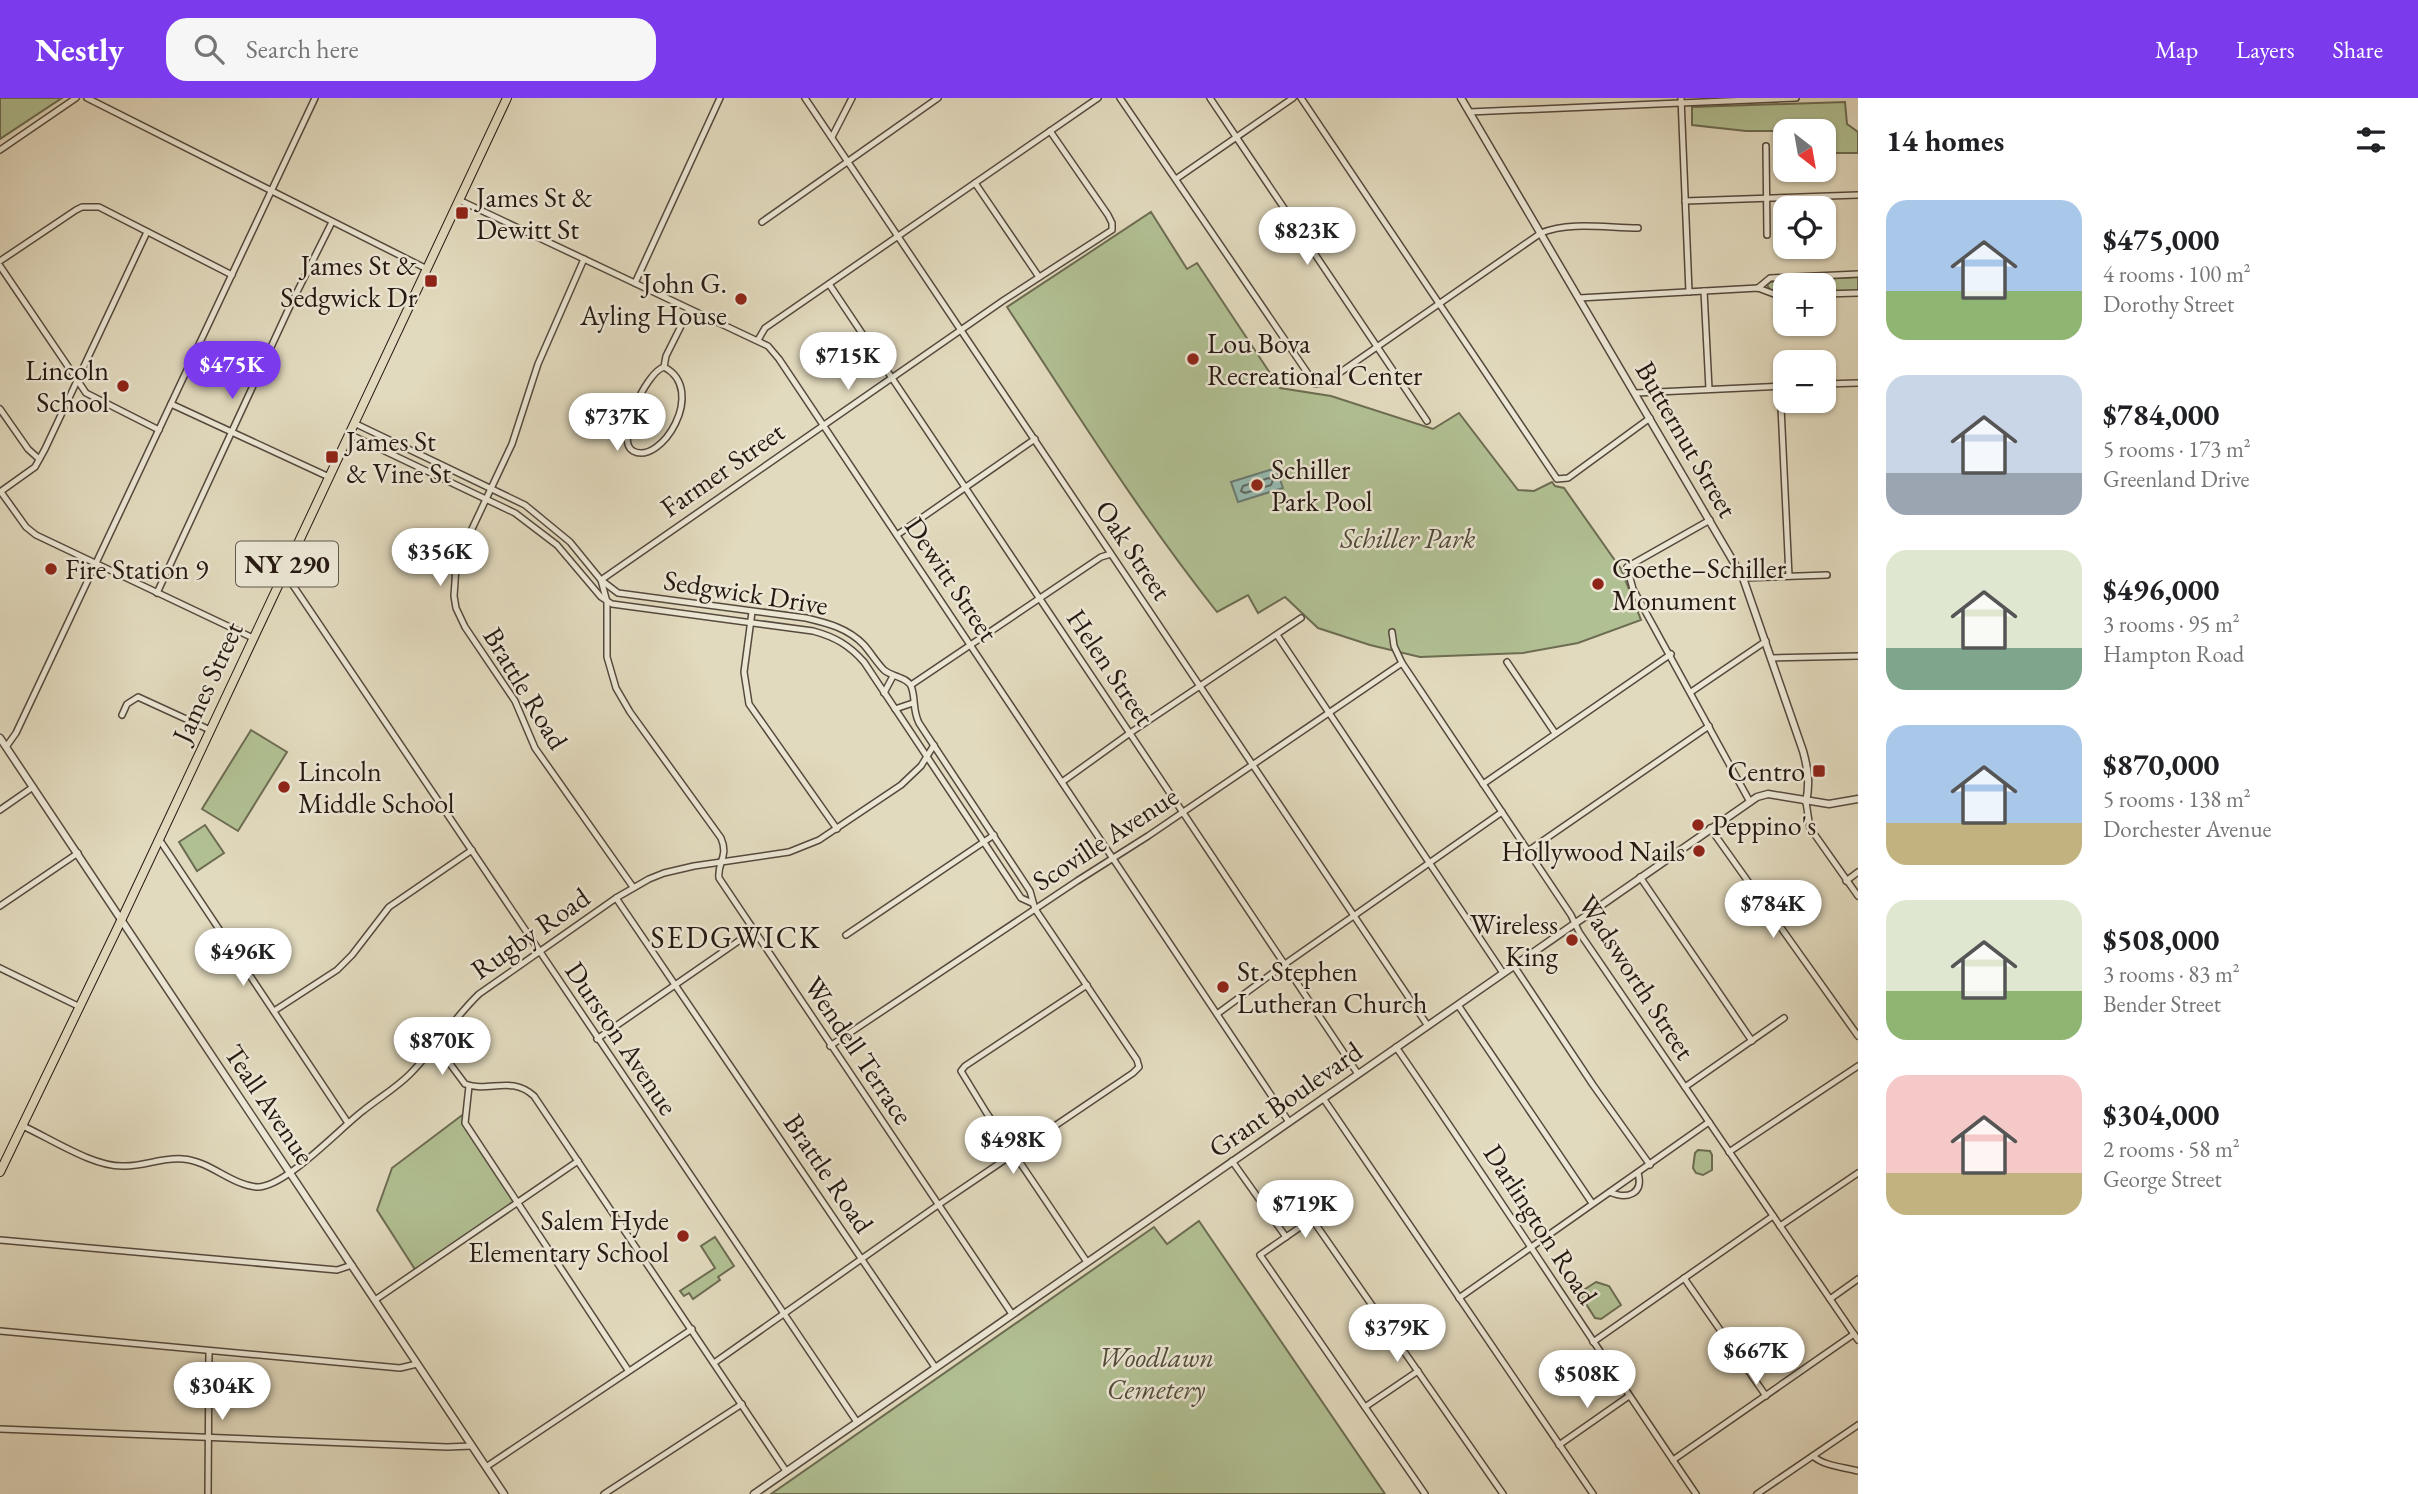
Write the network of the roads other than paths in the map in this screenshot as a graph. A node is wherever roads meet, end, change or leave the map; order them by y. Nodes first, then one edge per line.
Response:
1 (76, 98) edge
2 (87, 98) edge
3 (315, 98) edge
4 (507, 98) edge
5 (720, 98) edge
6 (805, 98) edge
7 (852, 98) edge
8 (938, 98) edge
9 (1098, 98) edge
10 (1120, 98) edge
11 (1210, 98) edge
12 (1293, 98) edge
13 (1301, 98) edge
14 (1461, 98) edge
15 (1796, 98) edge
16 (1760, 99) edge
17 (1681, 100) edge
18 (1469, 112) junction
19 (1050, 131) junction
20 (832, 137) junction
21 (1237, 138) junction
22 (1766, 146) dead end
23 (0, 150) edge
24 (848, 161) junction
25 (1176, 179) junction
26 (975, 183) junction
27 (271, 192) junction
28 (1858, 195) edge
29 (1767, 198) junction
30 (458, 200) junction
31 (1685, 201) junction
32 (332, 222) junction
33 (762, 222) dead end
34 (1638, 228) dead end
35 (147, 232) junction
36 (1541, 233) junction
37 (899, 236) junction
38 (1767, 236) dead end
39 (584, 259) junction
40 (0, 263) edge
41 (427, 269) junction
42 (1858, 274) edge
43 (232, 275) junction
44 (1039, 277) junction
45 (635, 283) junction
46 (829, 284) junction
47 (1758, 288) junction
48 (1704, 291) junction
49 (1689, 292) junction
50 (1773, 293) edge
51 (1858, 293) edge
52 (1836, 294) edge
53 (1579, 298) junction
54 (1439, 303) junction
55 (688, 310) junction
56 (962, 330) junction
57 (758, 340) junction
58 (1377, 347) junction
59 (664, 368) junction
60 (892, 377) junction
61 (78, 382) junction
62 (1858, 383) edge
63 (1836, 384) edge
64 (1773, 386) edge
65 (1709, 389) junction
66 (1636, 393) junction
67 (171, 404) junction
68 (0, 409) edge
69 (1783, 413) edge
70 (1650, 418) junction
71 (1427, 421) dead end
72 (354, 423) junction
73 (823, 425) junction
74 (159, 429) junction
75 (232, 432) junction
76 (349, 434) junction
77 (1035, 439) junction
78 (405, 447) junction
79 (39, 459) junction
80 (400, 459) junction
81 (449, 467) junction
82 (329, 477) junction
83 (443, 478) junction
84 (967, 487) junction
85 (492, 488) junction
86 (0, 492) edge
87 (487, 498) junction
88 (1710, 520) junction
89 (550, 523) junction
90 (544, 534) junction
91 (897, 535) junction
92 (1111, 554) junction
93 (96, 563) junction
94 (284, 572) junction
95 (1827, 575) dead end
96 (1789, 576) junction
97 (1744, 578) junction
98 (601, 580) junction
99 (157, 593) junction
100 (1040, 598) junction
101 (607, 602) junction
102 (752, 612) junction
103 (1301, 618) dead end
104 (750, 623) junction
105 (1392, 632) dead end
106 (1276, 635) junction
107 (253, 638) junction
108 (1766, 641) junction
109 (970, 644) junction
110 (1671, 654) junction
111 (1858, 656) edge
112 (1772, 658) junction
113 (1507, 662) dead end
114 (1402, 663) junction
115 (893, 676) junction
116 (911, 685) junction
117 (1200, 686) junction
118 (1691, 692) junction
119 (884, 693) junction
120 (913, 704) junction
121 (895, 709) junction
122 (1328, 713) junction
123 (122, 715) dead end
124 (1709, 726) junction
125 (210, 730) junction
126 (1130, 733) junction
127 (1555, 733) junction
128 (0, 738) edge
129 (934, 745) junction
130 (6, 747) junction
131 (926, 755) junction
132 (1252, 764) junction
133 (1062, 782) junction
134 (1483, 784) junction
135 (33, 787) junction
136 (1858, 799) edge
137 (1750, 802) junction
138 (1806, 802) junction
139 (0, 810) edge
140 (1183, 812) junction
141 (1502, 812) junction
142 (836, 828) junction
143 (1710, 828) junction
144 (994, 835) junction
145 (159, 839) junction
146 (984, 841) junction
147 (472, 850) junction
148 (1528, 851) junction
149 (78, 853) junction
150 (1113, 858) junction
151 (723, 861) junction
152 (1429, 862) junction
153 (1858, 872) edge
154 (1640, 877) junction
155 (1846, 881) junction
156 (633, 887) junction
157 (1858, 896) edge
158 (617, 898) junction
159 (0, 906) edge
160 (1034, 906) junction
161 (1354, 915) junction
162 (122, 919) junction
163 (1574, 923) junction
164 (753, 931) junction
165 (846, 935) dead end
166 (539, 951) junction
167 (1284, 964) junction
168 (1514, 966) junction
169 (0, 968) edge
170 (1503, 973) junction
171 (676, 985) junction
172 (1087, 985) junction
173 (1458, 1005) junction
174 (80, 1007) junction
175 (274, 1012) junction
176 (1217, 1014) junction
177 (1784, 1018) dead end
178 (1428, 1026) junction
179 (1858, 1036) edge
180 (597, 1039) junction
181 (1752, 1041) junction
182 (436, 1045) junction
183 (830, 1046) junction
184 (1396, 1047) junction
185 (1858, 1066) edge
186 (1358, 1074) junction
187 (469, 1086) junction
188 (1685, 1087) junction
189 (1323, 1098) junction
190 (1289, 1122) junction
191 (1709, 1122) junction
192 (348, 1124) junction
193 (23, 1126) junction
194 (1729, 1152) junction
195 (1013, 1153) junction
196 (578, 1161) junction
197 (1232, 1161) junction
198 (1650, 1165) junction
199 (0, 1172) edge
200 (290, 1172) junction
201 (1639, 1173) junction
202 (1858, 1173) edge
203 (1610, 1192) junction
204 (516, 1203) junction
205 (1335, 1203) dead end
206 (1592, 1203) junction
207 (938, 1205) junction
208 (1773, 1216) junction
209 (1312, 1219) junction
210 (1780, 1226) junction
211 (1286, 1237) junction
212 (0, 1240) edge
213 (1532, 1246) junction
214 (863, 1260) junction
215 (1087, 1262) junction
216 (352, 1265) junction
217 (1684, 1278) junction
218 (1858, 1279) edge
219 (1459, 1298) junction
220 (1830, 1299) junction
221 (375, 1300) junction
222 (1012, 1314) junction
223 (784, 1315) junction
224 (692, 1329) junction
225 (0, 1331) edge
226 (1856, 1337) edge
227 (1593, 1342) junction
228 (209, 1351) junction
229 (714, 1363) junction
230 (417, 1364) junction
231 (935, 1367) junction
232 (628, 1370) junction
233 (1418, 1371) junction
234 (1766, 1395) junction
235 (1629, 1396) junction
236 (742, 1404) junction
237 (1365, 1407) junction
238 (857, 1422) junction
239 (1858, 1425) edge
240 (0, 1429) edge
241 (208, 1437) junction
242 (1559, 1445) junction
243 (472, 1446) junction
244 (1813, 1456) junction
245 (1673, 1460) junction
246 (486, 1467) junction
247 (786, 1471) junction
248 (1858, 1471) edge
249 (208, 1494) edge
250 (504, 1494) edge
251 (604, 1494) edge
252 (754, 1494) edge
253 (1425, 1494) edge
254 (1503, 1494) edge
255 (1593, 1494) edge
256 (1696, 1494) edge
257 (1757, 1494) edge

1 - 23 street
2 - 27 street
3 - 27 street
4 - 30 main road, James Street / NY 290
5 - 45 street
6 - 20 street, Oak Street
7 - 20 street
8 - 24 street
9 - 19 street
10 - 25 street
11 - 21 street
12 - 21 street
13 - 54 street
14 - 18 street, Butternut Street
15 - 16 street
16 - 17 street
17 - 18 street
17 - 31 street
18 - 36 street, Butternut Street
19 - 26 street
19 - 44 street, Farmer Street
20 - 24 street, Oak Street
21 - 25 street
21 - 58 street
22 - 29 street
24 - 33 street
24 - 37 street, Oak Street
25 - 58 street
26 - 37 street
26 - 44 street
27 - 32 street
27 - 43 street
28 - 29 street
29 - 31 street
29 - 38 street
30 - 39 street, Dewitt Street
30 - 41 main road, James Street / NY 290
31 - 49 street
32 - 41 street
32 - 75 street
34 - 36 street
35 - 40 street
35 - 43 street
35 - 61 street
36 - 53 street, Butternut Street
36 - 54 street
37 - 46 street
37 - 56 street, Oak Street
39 - 45 street, Dewitt Street
39 - 85 street, Brattle Road
40 - 61 street
41 - 72 main road, James Street / NY 290
42 - 47 street
43 - 67 street
44 - 56 street, Farmer Street
45 - 55 street, Dewitt Street
46 - 57 street
46 - 60 street, Helen Street
47 - 48 street
47 - 50 street
48 - 49 street
48 - 65 street
49 - 53 street
51 - 52 street
53 - 66 street, Butternut Street
54 - 58 street
54 - 70 street
55 - 57 street, Dewitt Street
55 - 59 street
56 - 60 street, Farmer Street
56 - 77 street, Oak Street
57 - 73 street, Dewitt Street
58 - 71 street
59 - 59 street
60 - 73 street, Farmer Street
60 - 84 street, Helen Street
61 - 74 street
61 - 79 street
62 - 63 street
64 - 65 street
65 - 66 street
66 - 70 street, Butternut Street
67 - 74 street
67 - 75 street
68 - 79 street
69 - 96 street
70 - 88 street, Butternut Street
72 - 76 main road, James Street / NY 290
72 - 78 street, Sedgwick Drive
73 - 91 street, Dewitt Street
73 - 98 street, Farmer Street
74 - 93 street
75 - 82 street
75 - 99 street
76 - 80 street
76 - 82 main road, James Street / NY 290
77 - 84 street
77 - 92 street, Oak Street
78 - 80 street
78 - 81 street, Sedgwick Drive
79 - 86 street
80 - 83 street
81 - 83 street
81 - 85 street, Sedgwick Drive
82 - 94 main road, James Street / NY 290
83 - 87 street
84 - 91 street
84 - 100 street, Helen Street
85 - 87 street, Brattle Road
85 - 89 street, Sedgwick Drive
86 - 93 street
87 - 90 street
87 - 156 street, Brattle Road
88 - 97 street, Butternut Street
88 - 110 street
89 - 90 street
89 - 98 street, Sedgwick Drive
90 - 101 street
91 - 109 street, Dewitt Street
92 - 100 street
92 - 117 street, Oak Street
93 - 99 street
93 - 130 street
94 - 107 main road, James Street / NY 290
94 - 147 street, Durston Avenue
95 - 96 street
96 - 97 street
97 - 108 street, Butternut Street
98 - 101 street, Wendell Terrace
98 - 102 street, Sedgwick Drive
99 - 107 street
100 - 109 street
100 - 126 street, Helen Street
101 - 104 street, Sedgwick Drive
101 - 151 street, Wendell Terrace
102 - 104 street
102 - 115 street, Sedgwick Drive
103 - 106 street
104 - 119 street, Sedgwick Drive
104 - 142 street
105 - 114 street, Wadsworth Street
106 - 117 street
106 - 122 street
107 - 125 main road, James Street / NY 290
108 - 112 street, Butternut Street
108 - 118 street
109 - 116 street
109 - 133 street, Dewitt Street
110 - 118 street
110 - 127 street
111 - 112 street
112 - 138 street, Butternut Street
113 - 127 street
114 - 122 street, Scoville Avenue
114 - 134 street, Wadsworth Street
115 - 116 street, Sedgwick Drive
115 - 119 street
116 - 120 street, Sedgwick Drive
117 - 126 street
117 - 132 street, Oak Street
118 - 124 street
119 - 121 street, Sedgwick Drive
120 - 121 street
120 - 129 street, Sedgwick Drive
121 - 131 street, Sedgwick Drive
122 - 132 street, Scoville Avenue
122 - 152 street
123 - 125 street
124 - 137 street
124 - 148 street
125 - 145 main road, James Street / NY 290
126 - 133 street
126 - 140 street, Helen Street
127 - 134 street
128 - 130 street, Teall Avenue
129 - 131 street, Rugby Road
129 - 144 street, Sedgwick Drive
130 - 135 street, Teall Avenue
131 - 142 street, Rugby Road
131 - 146 street, Sedgwick Drive
132 - 140 street, Scoville Avenue
132 - 161 street, Oak Street
133 - 150 street, Dewitt Street
134 - 141 street, Wadsworth Street
135 - 139 street
135 - 149 street, Teall Avenue
136 - 138 street, Grant Boulevard
137 - 138 street, Grant Boulevard
137 - 143 street, Grant Boulevard
138 - 155 street, Butternut Street
140 - 150 street, Scoville Avenue
140 - 167 street, Helen Street
141 - 148 street, Wadsworth Street
141 - 152 street
142 - 151 street, Rugby Road
143 - 154 street, Grant Boulevard
143 - 179 street
144 - 146 street
144 - 160 street, Sedgwick Drive
145 - 162 main road, James Street / NY 290
145 - 175 street
146 - 160 street, Sedgwick Drive
146 - 165 street
147 - 166 street, Durston Avenue
147 - 175 street
148 - 163 street, Wadsworth Street
149 - 159 street
149 - 162 street, Teall Avenue
150 - 160 street, Scoville Avenue
150 - 176 street, Dewitt Street
151 - 156 street, Rugby Road
151 - 164 street, Wendell Terrace
152 - 161 street
152 - 170 street
153 - 155 street
154 - 163 street, Grant Boulevard
154 - 181 street
155 - 157 street, Butternut Street
156 - 158 street, Rugby Road
158 - 166 street, Rugby Road
158 - 171 street, Brattle Road
160 - 172 street, Sedgwick Drive
160 - 183 street, Scoville Avenue
161 - 167 street
161 - 178 street, Oak Street
162 - 174 main road, James Street / NY 290
162 - 200 street, Teall Avenue
163 - 168 street, Grant Boulevard
163 - 188 street, Wadsworth Street
164 - 171 street
164 - 183 street, Wendell Terrace
166 - 180 street, Durston Avenue
166 - 182 street, Rugby Road
167 - 176 street
167 - 186 street, Helen Street
168 - 170 street, Grant Boulevard
168 - 198 street
169 - 174 street
170 - 173 street, Grant Boulevard
171 - 180 street
171 - 214 street, Brattle Road
172 - 195 street
172 - 195 street, Sedgwick Drive
173 - 178 street, Grant Boulevard
173 - 206 street
174 - 193 main road, James Street / NY 290
175 - 192 street
176 - 190 street, Dewitt Street
177 - 181 street
178 - 184 street, Grant Boulevard
180 - 223 street, Durston Avenue
181 - 188 street
182 - 187 street
182 - 192 street, Rugby Road
183 - 207 street, Wendell Terrace
184 - 186 street, Grant Boulevard
184 - 213 street, Darlington Road
185 - 194 street
186 - 189 street, Grant Boulevard
187 - 196 street
187 - 204 street
188 - 191 street, Wadsworth Street
189 - 190 street, Grant Boulevard
189 - 219 street
190 - 197 street, Grant Boulevard
191 - 194 street, Wadsworth Street
191 - 198 street
192 - 200 street, Rugby Road
193 - 199 main road, James Street / NY 290
193 - 200 street, Rugby Road
194 - 208 street, Wadsworth Street
195 - 207 street
195 - 215 street
196 - 204 street
196 - 224 street
197 - 211 street
197 - 215 street, Grant Boulevard
198 - 201 street
200 - 216 street, Teall Avenue
201 - 203 street
201 - 203 street
202 - 210 street
203 - 206 street
204 - 221 street
204 - 232 street
205 - 209 street
206 - 213 street
207 - 214 street
207 - 222 street, Wendell Terrace
208 - 210 street, Wadsworth Street
208 - 217 street
209 - 211 street
209 - 233 street
210 - 220 street, Wadsworth Street
211 - 237 street
212 - 216 street
213 - 219 street
213 - 227 street, Darlington Road
214 - 223 street
214 - 231 street, Brattle Road
215 - 222 street, Grant Boulevard
216 - 221 street, Teall Avenue
217 - 227 street
217 - 234 street
218 - 220 street
219 - 242 street
220 - 226 street, Wadsworth Street
221 - 230 street, Teall Avenue
222 - 231 street, Grant Boulevard
223 - 229 street
223 - 238 street, Durston Avenue
224 - 229 street
224 - 232 street
225 - 228 street
226 - 234 street
227 - 235 street, Darlington Road
228 - 230 street
228 - 241 street
229 - 236 street
230 - 243 street, Teall Avenue
231 - 238 street, Grant Boulevard
232 - 246 street
233 - 237 street
233 - 254 street
234 - 245 street
235 - 242 street
235 - 245 street, Darlington Road
236 - 247 street
236 - 251 street
237 - 253 street
238 - 247 street, Grant Boulevard
239 - 244 street
240 - 241 street
241 - 243 street
241 - 249 street
242 - 255 street
243 - 246 street, Teall Avenue
244 - 248 street
244 - 257 street
245 - 256 street, Darlington Road
246 - 250 street, Teall Avenue
247 - 252 street, Grant Boulevard

